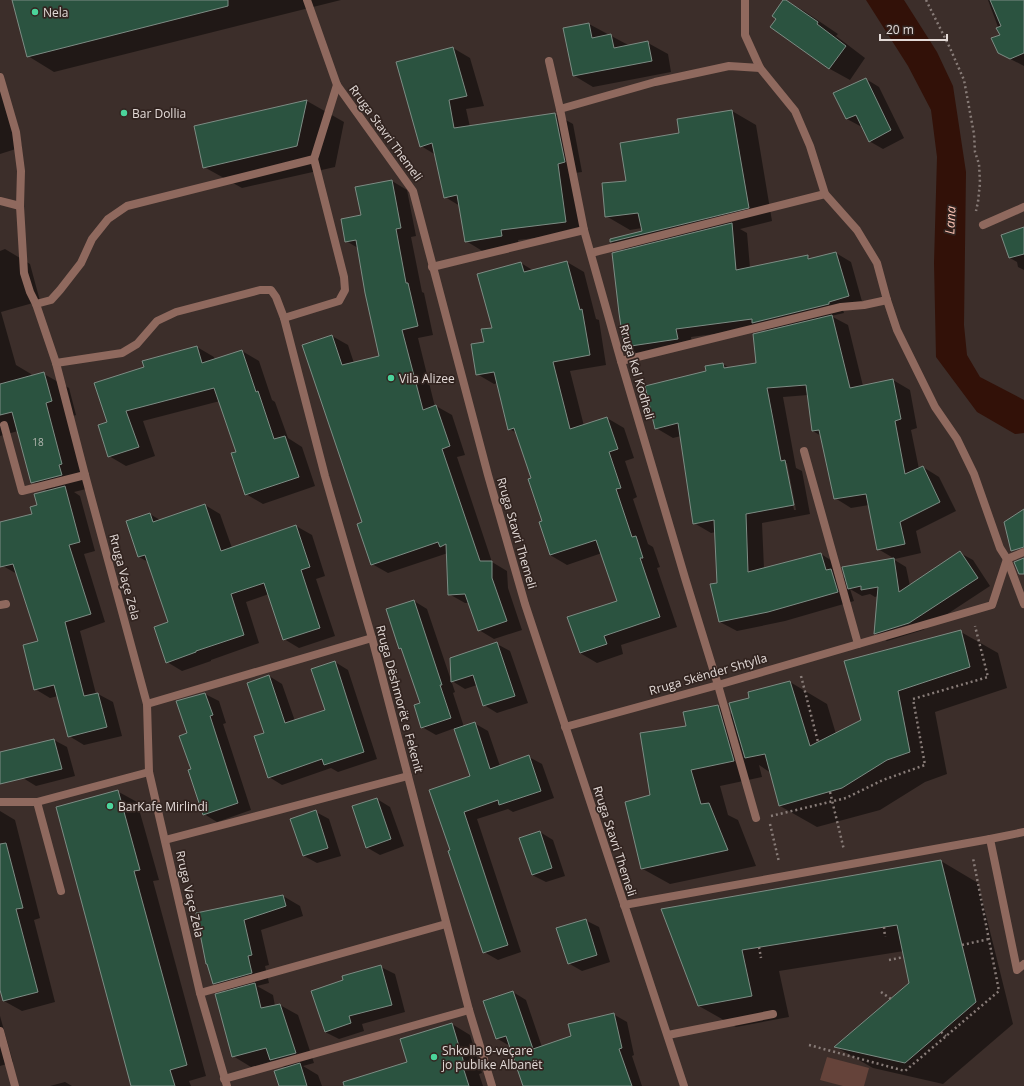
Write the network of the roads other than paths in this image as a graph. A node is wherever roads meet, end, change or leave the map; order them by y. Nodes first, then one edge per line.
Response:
1 (306, 0) edge
2 (745, 0) edge
3 (549, 61) dead end
4 (760, 68) junction
5 (0, 77) edge
6 (337, 85) junction
7 (560, 109) junction
8 (314, 159) junction
9 (825, 194) junction
10 (0, 201) edge
11 (20, 206) junction
12 (1024, 207) edge
13 (983, 225) road end
14 (584, 230) junction
15 (591, 253) junction
16 (432, 267) junction
17 (887, 300) junction
18 (36, 304) junction
19 (284, 318) junction
20 (621, 361) junction
21 (56, 363) junction
22 (4, 425) dead end
23 (804, 451) dead end
24 (85, 475) junction
25 (1024, 552) edge
26 (1007, 559) junction
27 (1024, 604) edge
28 (372, 638) junction
29 (858, 644) junction
30 (718, 685) junction
31 (147, 704) junction
32 (565, 727) junction
33 (149, 772) junction
34 (408, 776) junction
35 (0, 802) edge
36 (37, 802) junction
37 (756, 818) road end
38 (1024, 832) edge
39 (990, 839) junction
40 (165, 840) junction
41 (61, 891) dead end
42 (624, 905) junction
43 (446, 924) junction
44 (1024, 964) edge
45 (200, 993) junction
46 (469, 1010) junction
47 (773, 1014) dead end
48 (0, 1031) edge
49 (668, 1035) junction
50 (4, 1059) edge
51 (225, 1083) edge
52 (15, 1086) edge
53 (492, 1086) edge
54 (684, 1086) edge

1 - 6 street, Rruga Stavri Themeli
2 - 4 street
3 - 7 street, Rruga Kel Kodheli
4 - 7 street
4 - 9 street
5 - 11 street, Rruga Vaçe Zela
6 - 8 street
6 - 16 street, Rruga Stavri Themeli
7 - 14 street, Rruga Kel Kodheli
8 - 18 street
8 - 19 street
9 - 15 street
9 - 17 street
10 - 11 street
11 - 18 street, Rruga Vaçe Zela
12 - 13 street
14 - 15 street, Rruga Kel Kodheli
14 - 16 street
15 - 20 street, Rruga Kel Kodheli
16 - 32 street, Rruga Stavri Themeli
17 - 20 street
17 - 26 street
18 - 21 street, Rruga Vaçe Zela
19 - 21 street, Rruga Dëshmorët e Fekenit
19 - 28 street, Rruga Dëshmorët e Fekenit
20 - 30 street, Rruga Kel Kodheli
21 - 24 street, Rruga Vaçe Zela
22 - 24 street
23 - 29 street
24 - 31 street, Rruga Vaçe Zela
25 - 26 street
26 - 27 street
26 - 29 street, Rruga Skënder Shtylla
28 - 31 street
28 - 34 street, Rruga Dëshmorët e Fekenit
29 - 30 street, Rruga Skënder Shtylla
30 - 32 street, Rruga Skënder Shtylla
30 - 37 street, Rruga Kel Kodheli
31 - 33 street, Rruga Vaçe Zela
32 - 42 street, Rruga Stavri Themeli
33 - 36 street
33 - 40 street, Rruga Vaçe Zela
34 - 40 street
34 - 43 street, Rruga Dëshmorët e Fekenit
35 - 36 street
36 - 41 street
38 - 39 street
39 - 42 street
39 - 44 street
40 - 45 street, Rruga Vaçe Zela
42 - 49 street, Rruga Stavri Themeli
43 - 45 street
43 - 46 street, Rruga Dëshmorët e Fekenit
45 - 51 street, Rruga Vaçe Zela
46 - 51 street
46 - 53 street, Rruga Dëshmorët e Fekenit
47 - 49 street
48 - 50 street
49 - 54 street, Rruga Stavri Themeli
50 - 52 street

